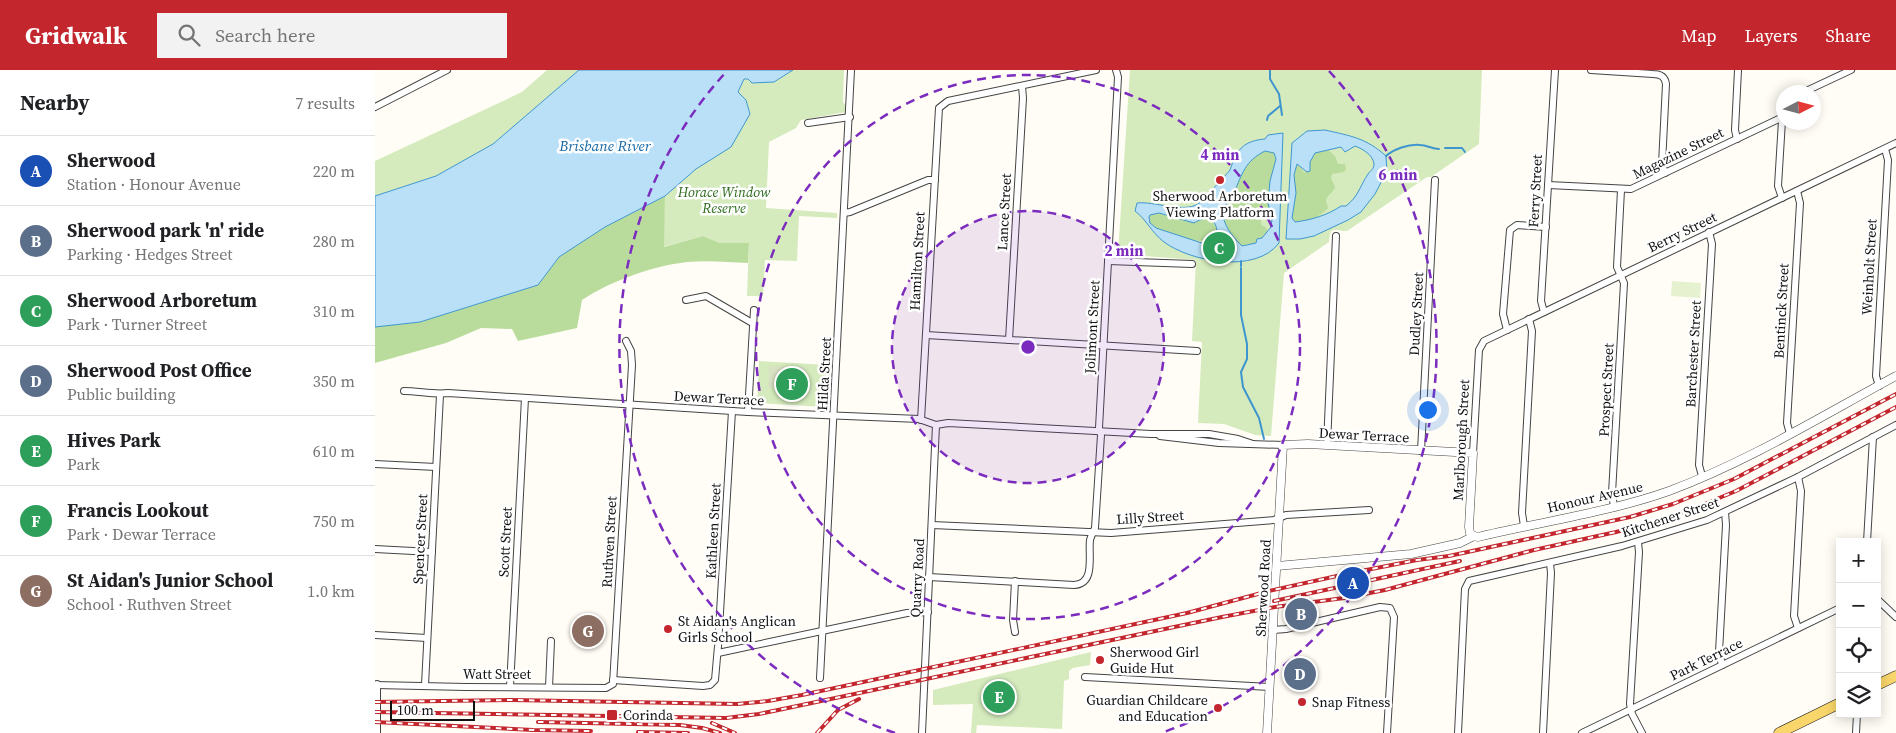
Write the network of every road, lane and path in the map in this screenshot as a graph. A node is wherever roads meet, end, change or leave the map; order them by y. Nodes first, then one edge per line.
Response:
1 (447, 70) edge
2 (851, 70) edge
3 (1096, 70) edge
4 (1116, 70) edge
5 (1555, 70) edge
6 (1591, 70) edge
7 (1738, 70) edge
8 (1851, 70) edge
9 (1819, 85) edge
10 (1021, 86) junction
11 (375, 107) edge
12 (850, 117) junction
13 (1776, 120) edge
14 (808, 123) dead end
15 (1782, 130) edge
16 (1737, 139) junction
17 (1896, 143) edge
18 (1885, 149) junction
19 (1665, 173) junction
20 (935, 180) junction
21 (1435, 180) dead end
22 (1548, 185) junction
23 (1621, 190) junction
24 (1797, 191) junction
25 (1782, 198) junction
26 (844, 213) junction
27 (1546, 227) junction
28 (1709, 232) junction
29 (1336, 236) dead end
30 (1108, 260) junction
31 (1192, 264) dead end
32 (1621, 276) junction
33 (686, 300) dead end
34 (754, 310) dead end
35 (1544, 312) junction
36 (1529, 319) junction
37 (754, 324) junction
38 (1507, 330) junction
39 (926, 336) junction
40 (1009, 340) junction
41 (626, 341) dead end
42 (1481, 344) joint
43 (1103, 346) junction
44 (1197, 351) dead end
45 (1896, 376) edge
46 (1879, 386) junction
47 (404, 390) dead end
48 (441, 395) junction
49 (525, 398) junction
50 (629, 405) junction
51 (733, 411) junction
52 (748, 412) junction
53 (834, 416) junction
54 (921, 420) junction
55 (937, 424) junction
56 (1896, 425) edge
57 (1100, 431) junction
58 (1790, 434) junction
59 (1873, 437) junction
60 (1283, 445) junction
61 (1327, 445) junction
62 (1421, 450) junction
63 (1473, 454) junction
64 (375, 464) edge
65 (436, 467) junction
66 (1702, 476) junction
67 (1798, 477) junction
68 (1614, 506) junction
69 (1369, 510) dead end
70 (1725, 512) junction
71 (1280, 518) junction
72 (932, 525) junction
73 (1524, 526) junction
74 (1093, 533) junction
75 (1474, 536) junction
76 (1867, 538) edge
77 (1637, 542) junction
78 (375, 549) edge
79 (432, 552) junction
80 (1550, 563) junction
81 (1277, 566) junction
82 (929, 577) junction
83 (1015, 581) junction
84 (1881, 603) edge
85 (1836, 610) edge
86 (928, 612) junction
87 (1896, 617) edge
88 (1797, 628) junction
89 (1273, 630) junction
90 (822, 632) junction
91 (1015, 632) dead end
92 (375, 635) edge
93 (427, 638) junction
94 (551, 641) dead end
95 (718, 653) junction
96 (1722, 665) junction
97 (1896, 676) edge
98 (1085, 677) dead end
99 (820, 678) dead end
100 (613, 680) junction
101 (1881, 683) edge
102 (376, 684) edge
103 (425, 685) junction
104 (510, 687) junction
105 (549, 687) junction
106 (1270, 688) junction
107 (1836, 705) edge
108 (1631, 709) junction
109 (1857, 718) edge
110 (377, 733) edge
111 (922, 733) edge
112 (1267, 733) edge
113 (1387, 733) edge
114 (1457, 733) edge
115 (1543, 733) edge
116 (1582, 733) edge
117 (1641, 733) edge
118 (1779, 733) edge
119 (1856, 733) edge

1 - 11 street
2 - 12 street, Hilda Street
3 - 10 street
4 - 30 street, Jolimont Street
5 - 22 street, Ferry Street
6 - 19 street
7 - 16 street
8 - 9 street
10 - 20 street, Hamilton Street
10 - 40 street, Lance Street
12 - 14 street
12 - 26 street, Hilda Street
13 - 16 street, Magazine Street
15 - 25 street
16 - 19 street, Magazine Street
17 - 18 street, Berry Street
18 - 24 street, Berry Street
18 - 46 street, Weinholt Street
19 - 23 street, Magazine Street
20 - 26 street
20 - 39 street, Hamilton Street
21 - 62 street, Dudley Street
22 - 23 street, Magazine Street
22 - 27 street, Ferry Street
23 - 32 street, Prospect Street
24 - 25 street, Berry Street
24 - 58 street, Bentinck Street
25 - 28 street, Berry Street
26 - 53 street, Hilda Street
27 - 35 street, Ferry Street
27 - 38 street
28 - 32 street, Berry Street
28 - 66 street, Barchester Street
29 - 61 street
30 - 31 street
30 - 43 street, Jolimont Street
32 - 35 street, Berry Street
32 - 68 street, Prospect Street
33 - 37 street
34 - 37 street
35 - 36 street, Berry Street
36 - 38 street, Berry Street
36 - 73 street
37 - 52 street
38 - 42 street, Berry Street
39 - 40 street
39 - 54 street, Hamilton Street
40 - 43 street
41 - 50 street, Ruthven Street
42 - 63 street, Marlborough Street
43 - 44 street
43 - 57 street, Jolimont Street
45 - 46 street, Honour Avenue
46 - 58 street, Honour Avenue
47 - 48 street, Dewar Terrace
48 - 49 street, Dewar Terrace
48 - 65 street, Spencer Street
49 - 50 street, Dewar Terrace
49 - 104 street, Scott Street
50 - 51 street, Dewar Terrace
50 - 100 street, Ruthven Street
51 - 52 street, Dewar Terrace
51 - 95 street, Kathleen Street
52 - 53 street, Dewar Terrace
53 - 54 street, Dewar Terrace
53 - 90 street, Hilda Street
54 - 55 street, Dewar Terrace
55 - 57 street, Dewar Terrace
55 - 72 street, Quarry Road
56 - 59 street, Kitchener Street
57 - 60 street, Dewar Terrace
57 - 74 street, Jolimont Street
58 - 66 street, Honour Avenue
59 - 67 street, Kitchener Street
59 - 76 street
60 - 61 street, Dewar Terrace
60 - 71 street, Sherwood Road
61 - 62 street, Dewar Terrace
62 - 63 street, Dewar Terrace
63 - 75 street, Marlborough Street
64 - 65 street
65 - 79 street, Spencer Street
66 - 68 street, Honour Avenue
67 - 70 street, Kitchener Street
67 - 88 street
68 - 73 street, Honour Avenue
69 - 71 street, Lilly Street
70 - 77 street, Kitchener Street
70 - 96 street
71 - 74 street, Lilly Street
71 - 81 street, Sherwood Road
72 - 74 street, Lilly Street
72 - 82 street, Quarry Road
73 - 75 street, Honour Avenue
74 - 83 street, Jolimont Street
75 - 81 street, Honour Avenue
77 - 80 street, Kitchener Street
77 - 108 street
78 - 79 street
79 - 93 street, Spencer Street
80 - 114 street, Kitchener Street
80 - 115 street
81 - 89 street, Sherwood Road
82 - 83 street
82 - 86 street, Quarry Road
83 - 91 street
84 - 87 street
85 - 88 street, Park Terrace
86 - 90 street
86 - 111 street, Quarry Road
88 - 96 street, Park Terrace
89 - 106 street, Sherwood Road
89 - 113 street
90 - 95 street
90 - 99 street, Hilda Street
92 - 93 street
93 - 103 street, Spencer Street
94 - 105 street
95 - 100 street, Kathleen Street
96 - 108 street, Park Terrace
97 - 101 main road
98 - 106 street
100 - 105 street, Watt Street
102 - 103 street, Watt Street
102 - 110 street
103 - 104 street, Watt Street
104 - 105 street, Watt Street
106 - 112 street, Sherwood Road
107 - 118 main road
108 - 116 street, Park Terrace
108 - 117 street
109 - 119 street

